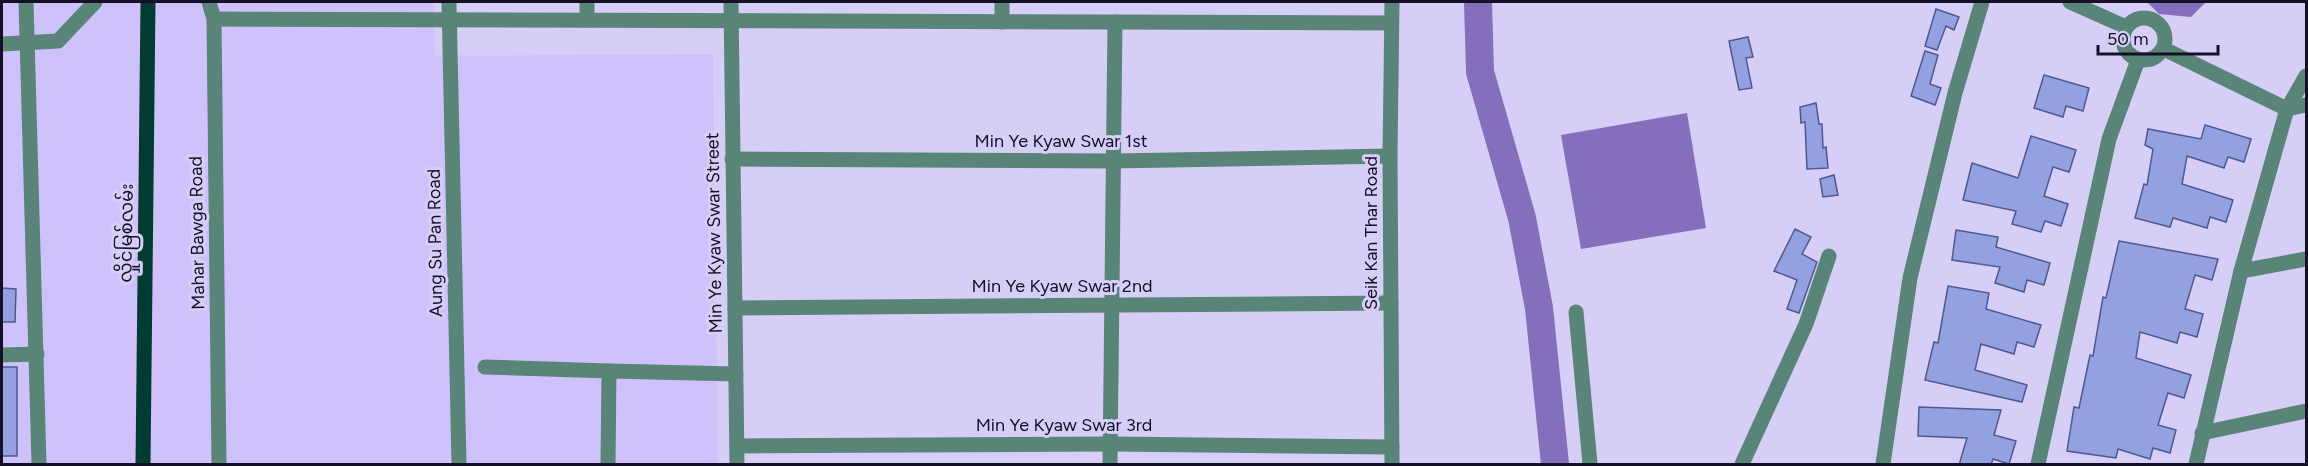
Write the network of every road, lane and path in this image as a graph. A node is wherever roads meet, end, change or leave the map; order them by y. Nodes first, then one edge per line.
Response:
1 (26, 2) edge
2 (95, 2) edge
3 (148, 2) edge
4 (209, 2) edge
5 (449, 2) edge
6 (587, 2) edge
7 (731, 2) edge
8 (1002, 2) edge
9 (1392, 2) edge
10 (1982, 2) edge
11 (2070, 2) edge
12 (213, 19) junction
13 (450, 20) junction
14 (587, 20) junction
15 (731, 21) junction
16 (1002, 22) junction
17 (1115, 22) junction
18 (1391, 23) junction
19 (2126, 27) junction
20 (2, 44) edge
21 (27, 44) junction
22 (2164, 49) junction
23 (2138, 60) junction
24 (2307, 76) edge
25 (2307, 105) edge
26 (2287, 109) junction
27 (1390, 156) junction
28 (732, 159) junction
29 (1113, 161) junction
30 (1829, 256) dead end
31 (2307, 259) edge
32 (2241, 271) junction
33 (1390, 303) junction
34 (1112, 305) junction
35 (735, 308) junction
36 (1576, 312) dead end
37 (37, 354) junction
38 (2, 355) edge
39 (485, 367) dead end
40 (609, 371) junction
41 (736, 374) junction
42 (2307, 411) edge
43 (2202, 433) junction
44 (1111, 444) junction
45 (737, 446) junction
46 (1392, 447) junction
47 (39, 465) edge
48 (143, 465) edge
49 (219, 465) edge
50 (459, 465) edge
51 (608, 465) edge
52 (737, 465) edge
53 (1110, 465) edge
54 (1392, 465) edge
55 (1590, 465) edge
56 (1742, 465) edge
57 (1883, 465) edge
58 (2038, 465) edge
59 (2196, 465) edge

1 - 21 street
2 - 21 street
3 - 48 main road, လှိုင်မြစ်လမ်း
4 - 12 street, Mahar Bawga Road
5 - 13 street, Aung Su Pan Road
6 - 14 street
7 - 15 street, Min Ye Kyaw Swar Street
8 - 16 street
9 - 18 street, Seik Kan Thar Road
10 - 57 street
11 - 19 street
12 - 13 street
12 - 49 street, Mahar Bawga Road
13 - 14 street
13 - 50 street, Aung Su Pan Road
14 - 15 street
15 - 16 street
15 - 28 street, Min Ye Kyaw Swar Street
16 - 17 street
17 - 18 street
17 - 29 street
18 - 27 street, Seik Kan Thar Road
19 - 22 street
19 - 23 street
20 - 21 street
21 - 37 street
22 - 23 street
22 - 26 street
23 - 58 street
24 - 26 street
25 - 26 street
26 - 32 street
27 - 29 street, Min Ye Kyaw Swar 1st
27 - 33 street, Seik Kan Thar Road
28 - 29 street, Min Ye Kyaw Swar 1st
28 - 35 street, Min Ye Kyaw Swar Street
29 - 34 street
30 - 56 street
31 - 32 street
32 - 43 street
33 - 34 street, Min Ye Kyaw Swar 2nd
33 - 46 street, Seik Kan Thar Road
34 - 35 street, Min Ye Kyaw Swar 2nd
34 - 44 street
35 - 41 street, Min Ye Kyaw Swar Street
36 - 55 street
37 - 38 street
37 - 47 street
39 - 40 street
40 - 41 street
40 - 51 street
41 - 45 street, Min Ye Kyaw Swar Street
42 - 43 street
43 - 59 street
44 - 45 street, Min Ye Kyaw Swar 3rd
44 - 46 street, Min Ye Kyaw Swar 3rd
44 - 53 street
45 - 52 street, Min Ye Kyaw Swar Street
46 - 54 street, Seik Kan Thar Road

